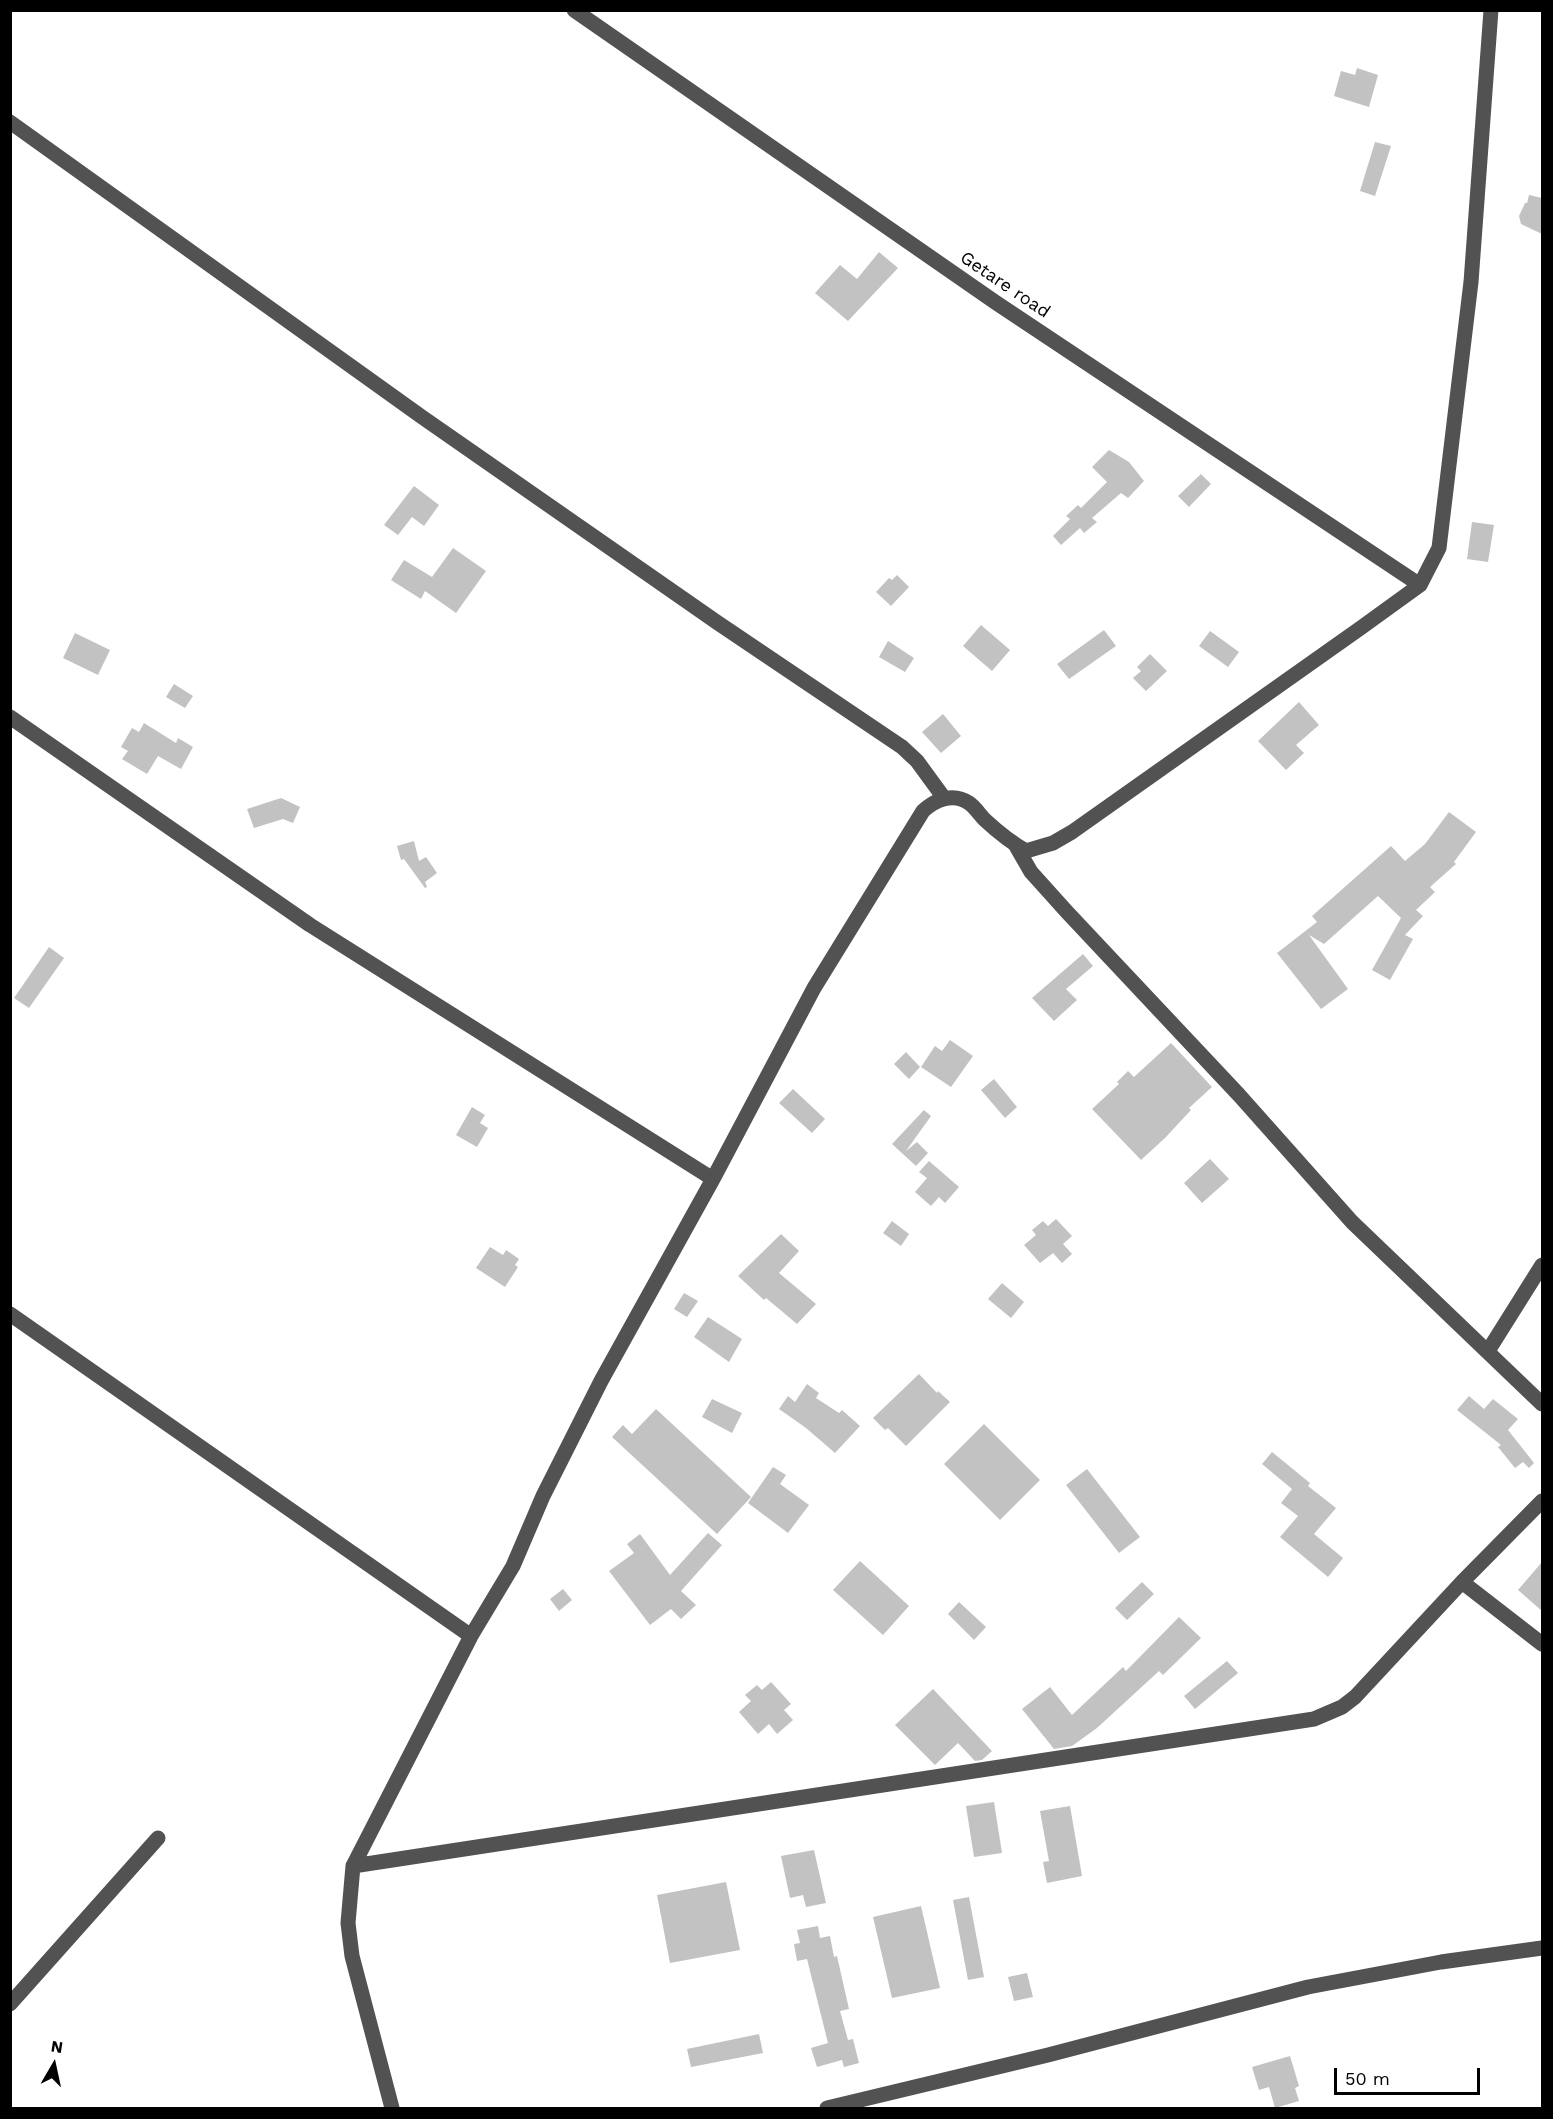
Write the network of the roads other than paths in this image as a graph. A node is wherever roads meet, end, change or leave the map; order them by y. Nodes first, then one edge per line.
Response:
1 (574, 10) edge
2 (1491, 10) edge
3 (10, 122) edge
4 (1420, 585) junction
5 (10, 717) edge
6 (945, 798) junction
7 (1016, 846) junction
8 (713, 1179) junction
9 (1542, 1265) edge
10 (10, 1314) edge
11 (1488, 1351) junction
12 (1542, 1404) edge
13 (1542, 1501) edge
14 (1462, 1582) junction
15 (471, 1636) junction
16 (1542, 1644) edge
17 (158, 1838) dead end
18 (354, 1866) junction
19 (1542, 1948) edge
20 (10, 2004) edge
21 (392, 2109) edge
22 (827, 2109) edge

1 - 4 street, Getare road
2 - 4 street
3 - 6 street
4 - 7 street
5 - 8 street
6 - 7 street
6 - 8 street
7 - 11 street
8 - 15 street
9 - 11 street
10 - 15 street
11 - 12 street
13 - 14 street
14 - 16 street
14 - 18 street
15 - 18 street
17 - 20 street
18 - 21 street
19 - 22 street

